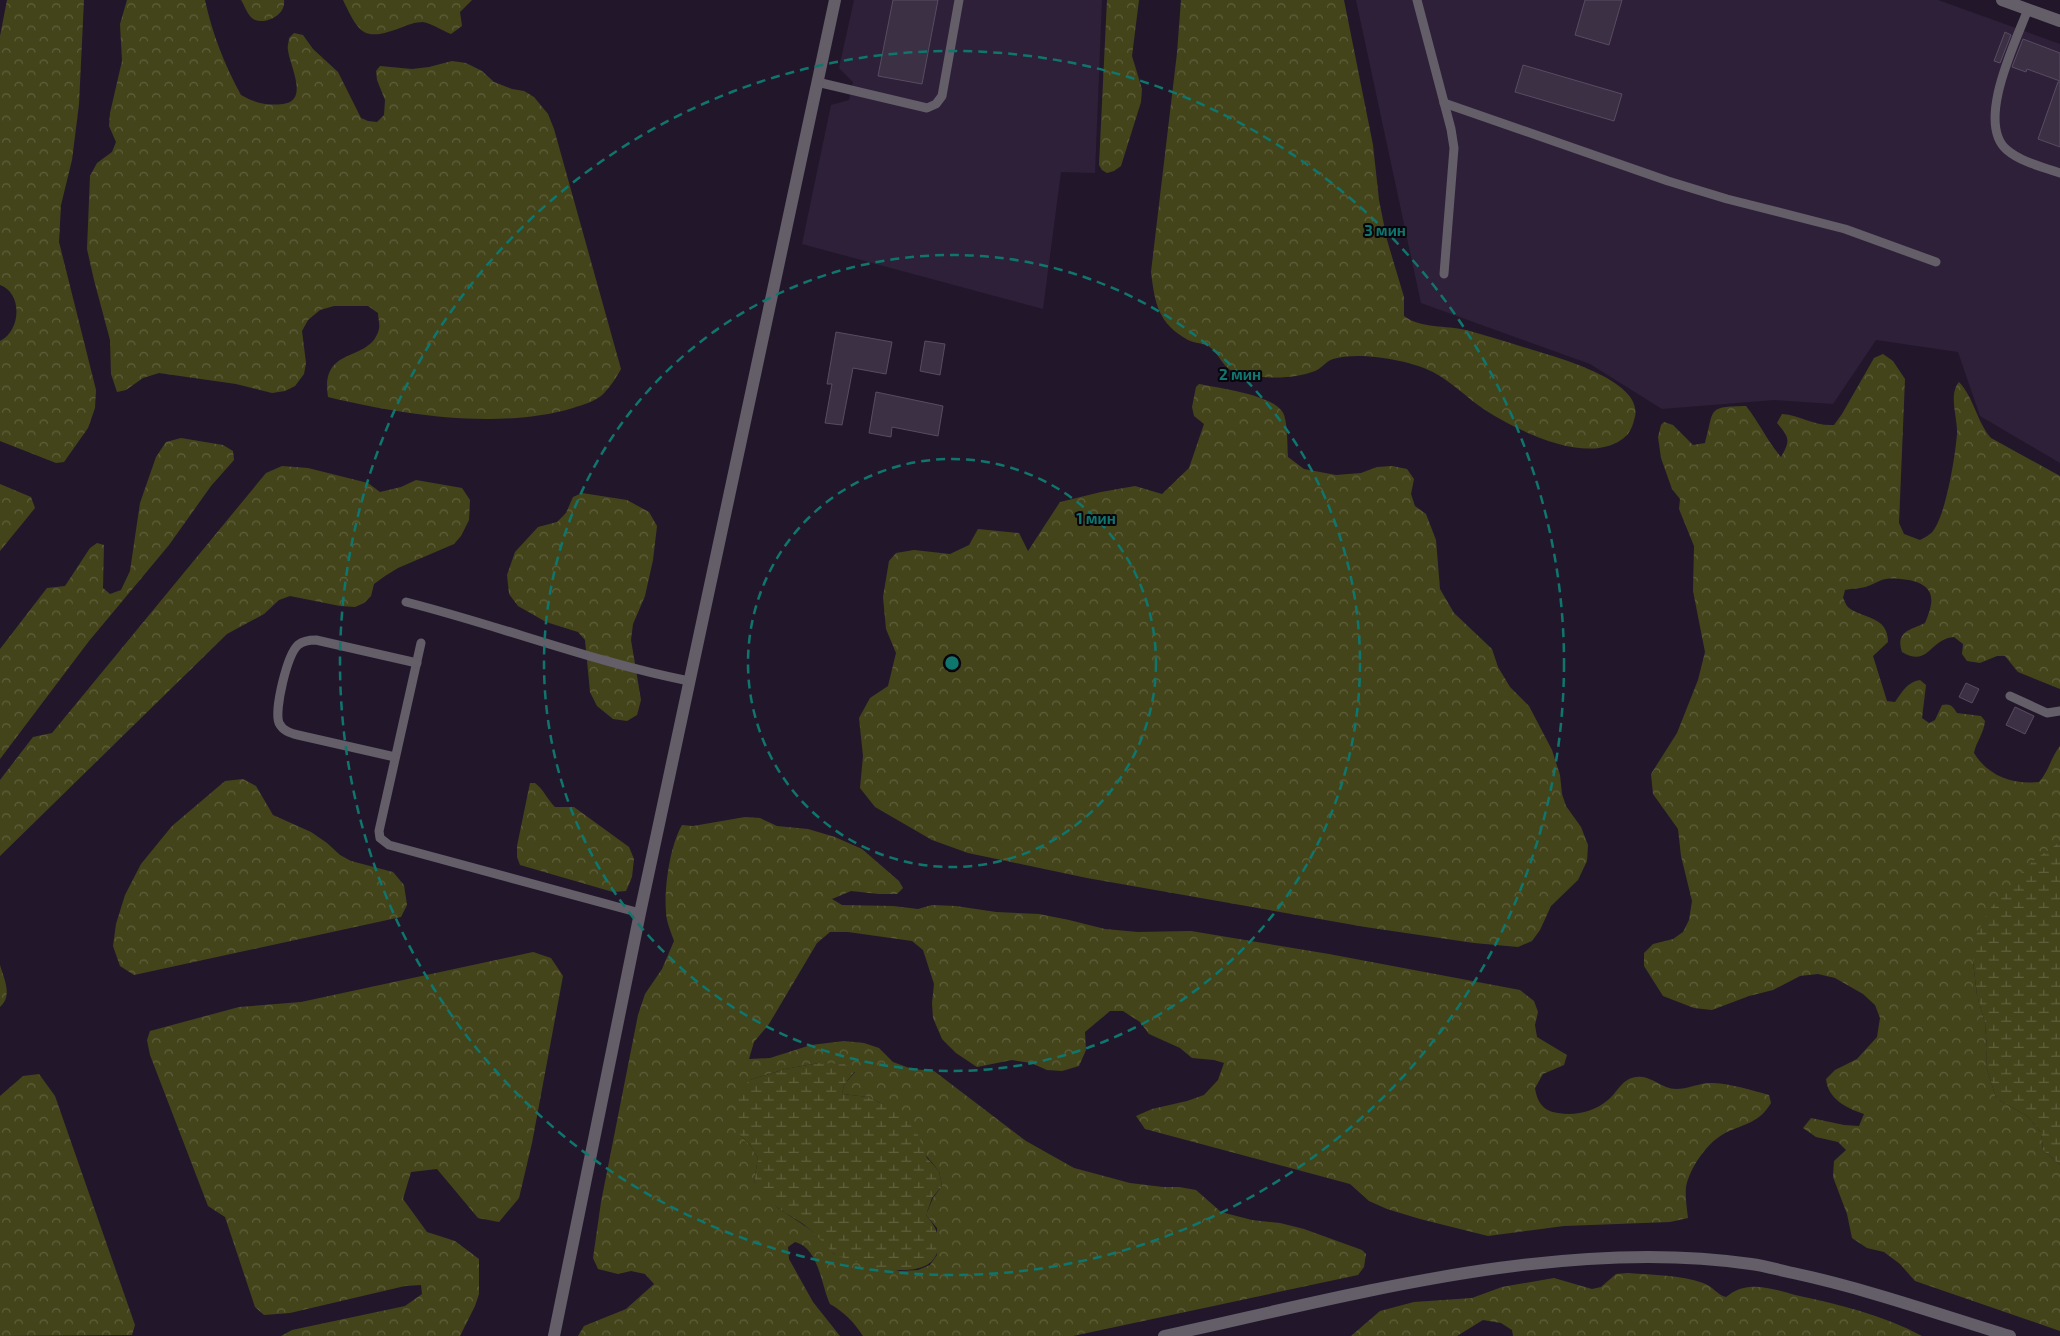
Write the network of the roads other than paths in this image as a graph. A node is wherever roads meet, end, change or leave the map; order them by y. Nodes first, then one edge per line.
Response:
1 (835, 0) edge
2 (960, 0) edge
3 (1418, 0) edge
4 (2002, 0) edge
5 (2021, 5) edge
6 (2060, 21) edge
7 (817, 82) junction
8 (1444, 103) junction
9 (2060, 173) edge
10 (1936, 262) dead end
11 (1444, 274) dead end
12 (406, 602) dead end
13 (421, 643) dead end
14 (417, 663) junction
15 (689, 681) junction
16 (2010, 696) dead end
17 (2060, 710) edge
18 (395, 757) junction
19 (640, 913) junction
20 (554, 1336) edge
21 (1164, 1336) edge
22 (2010, 1336) edge

1 - 7 street
2 - 7 lane
3 - 8 lane
4 - 5 street
5 - 6 street
5 - 9 lane
7 - 15 street
8 - 10 lane
8 - 11 lane
12 - 15 lane
13 - 14 lane
14 - 18 lane
14 - 18 lane
15 - 19 street
16 - 17 lane
18 - 19 lane
19 - 20 street
21 - 22 street

